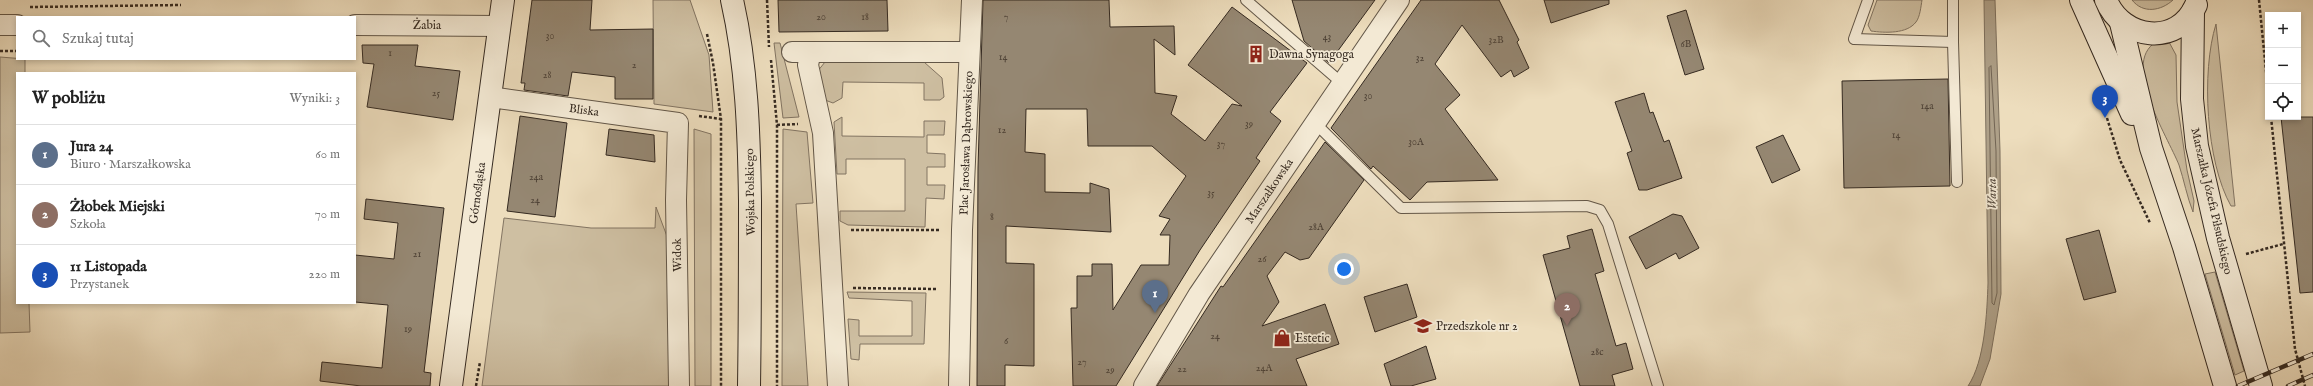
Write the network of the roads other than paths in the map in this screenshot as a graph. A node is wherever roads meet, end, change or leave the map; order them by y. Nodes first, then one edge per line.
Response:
1 (503, 0) edge
2 (732, 0) edge
3 (972, 0) edge
4 (1246, 0) edge
5 (1399, 0) edge
6 (1868, 0) edge
7 (1953, 0) edge
8 (2081, 0) edge
9 (2106, 0) edge
10 (2196, 6) edge
11 (16, 18) edge
12 (2121, 23) junction
13 (0, 25) edge
14 (356, 25) edge
15 (499, 26) junction
16 (1953, 42) junction
17 (792, 52) dead end
18 (816, 52) junction
19 (969, 52) junction
20 (1343, 84) junction
21 (490, 97) junction
22 (678, 123) joint
23 (1316, 123) junction
24 (2151, 148) junction
25 (1957, 182) dead end
26 (2218, 238) junction
27 (2184, 247) junction
28 (451, 386) edge
29 (679, 386) edge
30 (749, 386) edge
31 (838, 386) edge
32 (959, 386) edge
33 (1144, 386) edge
34 (1658, 386) edge
35 (2224, 386) edge
36 (2261, 386) edge

1 - 15 street, Górnośląska
2 - 30 street, Wojska Polskiego
3 - 19 street, Plac Jarosława Dąbrowskiego
4 - 20 lane
5 - 20 street, Marszałkowska
6 - 16 lane
7 - 16 lane
8 - 24 street
9 - 12 street
10 - 12 street
10 - 26 street, Marszałka Józefa Piłsudskiego
11 - 13 street
12 - 24 street
14 - 15 street, Żabia
15 - 21 street, Górnośląska
16 - 25 lane
17 - 18 street
18 - 19 street
18 - 31 street
19 - 32 street, Plac Jarosława Dąbrowskiego
20 - 23 street, Marszałkowska
21 - 22 street, Bliska
21 - 28 street, Górnośląska
22 - 29 street, Widok
23 - 33 street, Marszałkowska
23 - 34 lane
24 - 27 street
26 - 27 street
26 - 36 street, Marszałka Józefa Piłsudskiego
27 - 35 street

